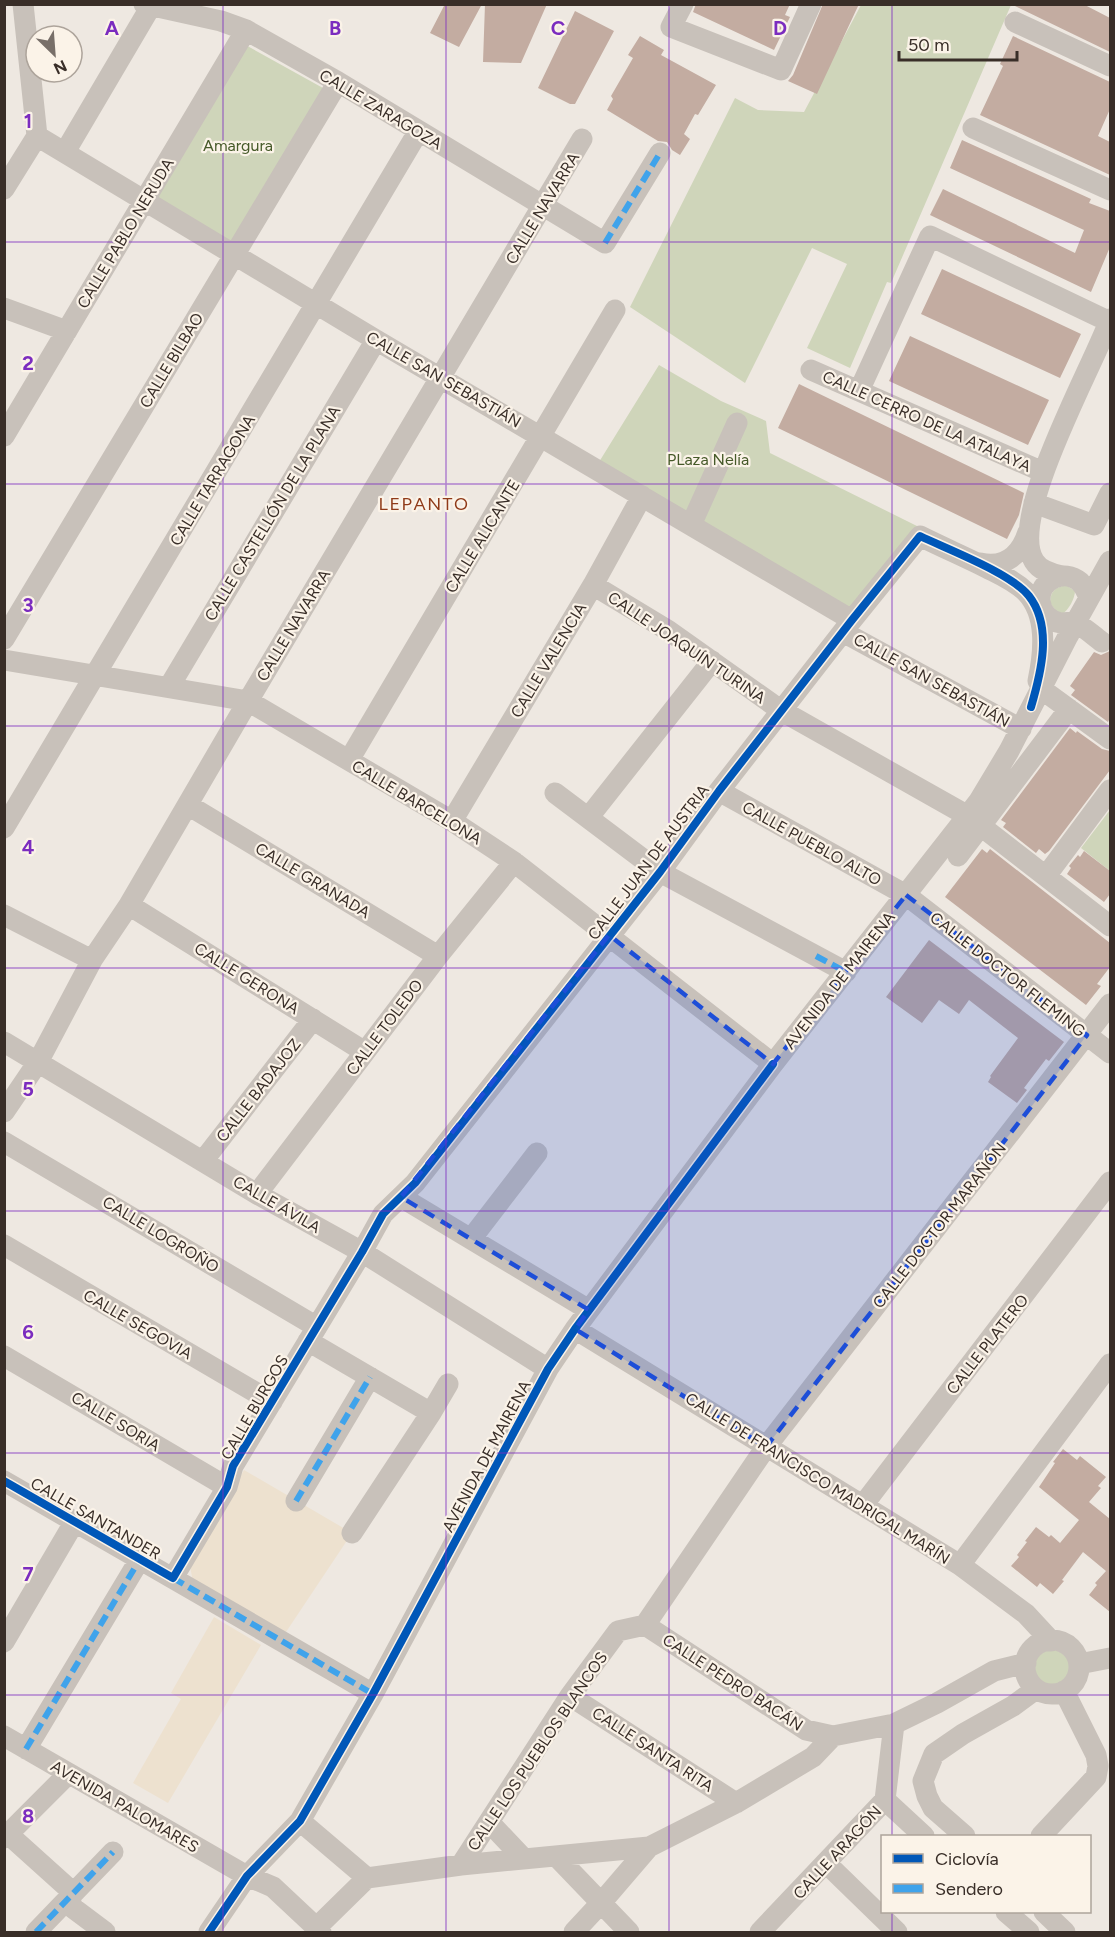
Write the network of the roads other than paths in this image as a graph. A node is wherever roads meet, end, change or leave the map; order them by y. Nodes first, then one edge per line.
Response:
1 (23, 4) edge
2 (683, 4) edge
3 (811, 4) edge
4 (147, 5) edge
5 (186, 9) edge
6 (225, 13) edge
7 (1015, 22) dead end
8 (246, 30) junction
9 (1110, 66) edge
10 (338, 82) junction
11 (973, 128) dead end
12 (418, 132) junction
13 (37, 136) junction
14 (582, 139) dead end
15 (65, 152) junction
16 (660, 153) dead end
17 (4, 189) edge
18 (1110, 190) edge
19 (144, 200) junction
20 (543, 206) junction
21 (234, 254) junction
22 (317, 303) junction
23 (4, 308) edge
24 (615, 310) dead end
25 (1110, 320) edge
26 (67, 331) junction
27 (376, 340) junction
28 (811, 370) dead end
29 (441, 378) junction
30 (859, 391) junction
31 (737, 423) dead end
32 (4, 436) edge
33 (541, 436) junction
34 (1043, 472) junction
35 (1110, 493) edge
36 (642, 496) junction
37 (1033, 513) junction
38 (691, 525) junction
39 (1021, 555) junction
40 (974, 561) junction
41 (1110, 561) edge
42 (1052, 572) junction
43 (593, 585) junction
44 (1030, 597) junction
45 (1089, 598) junction
46 (1046, 616) junction
47 (1075, 622) junction
48 (847, 626) junction
49 (4, 639) edge
50 (1102, 642) dead end
51 (4, 660) edge
52 (712, 661) junction
53 (95, 676) junction
54 (169, 687) junction
55 (1040, 688) junction
56 (248, 700) junction
57 (1031, 707) junction
58 (1069, 709) junction
59 (782, 711) junction
60 (1021, 729) junction
61 (1110, 739) edge
62 (349, 760) junction
63 (1110, 790) edge
64 (719, 791) junction
65 (555, 793) dead end
66 (188, 805) junction
67 (588, 819) junction
68 (452, 821) junction
69 (974, 821) junction
70 (4, 828) edge
71 (958, 856) dead end
72 (514, 862) junction
73 (660, 872) junction
74 (1046, 876) junction
75 (906, 895) junction
76 (129, 904) junction
77 (4, 915) edge
78 (1110, 926) edge
79 (609, 935) junction
80 (438, 956) junction
81 (92, 960) junction
82 (846, 972) junction
83 (1110, 1004) edge
84 (313, 1019) junction
85 (1087, 1035) junction
86 (4, 1042) edge
87 (365, 1052) junction
88 (1110, 1053) edge
89 (38, 1062) junction
90 (774, 1064) junction
91 (4, 1112) edge
92 (4, 1142) edge
93 (537, 1153) dead end
94 (203, 1161) junction
95 (1110, 1182) edge
96 (257, 1194) junction
97 (401, 1197) junction
98 (471, 1239) junction
99 (4, 1245) edge
100 (362, 1252) junction
101 (589, 1310) junction
102 (576, 1329) junction
103 (313, 1334) junction
104 (4, 1356) edge
105 (1110, 1364) edge
106 (548, 1369) junction
107 (370, 1377) junction
108 (448, 1384) dead end
109 (272, 1402) junction
110 (431, 1413) junction
111 (766, 1446) junction
112 (5, 1484) edge
113 (227, 1487) junction
114 (296, 1501) dead end
115 (863, 1505) junction
116 (75, 1521) junction
117 (352, 1533) dead end
118 (140, 1559) junction
119 (960, 1565) junction
120 (173, 1578) junction
121 (645, 1625) junction
122 (1051, 1641) junction
123 (4, 1642) edge
124 (1110, 1658) edge
125 (1026, 1663) junction
126 (1078, 1664) junction
127 (1036, 1689) junction
128 (1064, 1691) junction
129 (374, 1694) junction
130 (570, 1696) junction
131 (894, 1724) junction
132 (4, 1736) edge
133 (833, 1736) junction
134 (26, 1749) junction
135 (68, 1774) junction
136 (885, 1800) junction
137 (736, 1803) junction
138 (300, 1821) junction
139 (489, 1822) junction
140 (923, 1835) edge
141 (964, 1835) edge
142 (1042, 1835) edge
143 (6, 1836) edge
144 (649, 1847) junction
145 (113, 1852) dead end
146 (556, 1856) junction
147 (524, 1859) junction
148 (826, 1863) junction
149 (461, 1865) junction
150 (247, 1876) junction
151 (367, 1878) junction
152 (69, 1898) junction
153 (602, 1903) junction
154 (1008, 1913) edge
155 (1046, 1913) edge
156 (318, 1930) edge
157 (36, 1932) edge
158 (105, 1932) edge
159 (209, 1932) edge
160 (574, 1932) edge
161 (629, 1932) edge
162 (760, 1932) edge
163 (897, 1932) edge
164 (1029, 1932) edge
165 (1065, 1932) edge

1 - 13 street
2 - 3 street
4 - 5 street, CALLE ZARAGOZA
4 - 15 street
5 - 6 street, CALLE ZARAGOZA
6 - 8 street, CALLE ZARAGOZA
7 - 9 street
8 - 10 street, CALLE ZARAGOZA
8 - 19 street, CALLE PABLO NERUDA
10 - 12 street, CALLE ZARAGOZA
10 - 21 street, CALLE BILBAO
11 - 18 street
12 - 20 street, CALLE ZARAGOZA
12 - 22 street, CALLE TARRAGONA
13 - 15 street, CALLE SAN SEBASTIÁN
13 - 17 street
14 - 20 street, CALLE NAVARRA
15 - 19 street, CALLE SAN SEBASTIÁN
16 - 20 street, CALLE ZARAGOZA
19 - 21 street, CALLE SAN SEBASTIÁN
19 - 26 street, CALLE PABLO NERUDA
20 - 29 street, CALLE NAVARRA
21 - 22 street, CALLE SAN SEBASTIÁN
21 - 49 street, CALLE BILBAO
22 - 27 street, CALLE SAN SEBASTIÁN
22 - 53 street, CALLE TARRAGONA
23 - 26 street
24 - 33 street, CALLE ALICANTE
25 - 30 street
25 - 34 street
26 - 32 street, CALLE PABLO NERUDA
27 - 29 street, CALLE SAN SEBASTIÁN
27 - 54 street, CALLE CASTELLÓN DE LA PLANA
28 - 30 street, CALLE CERRO DE LA ATALAYA
29 - 33 street, CALLE SAN SEBASTIÁN
29 - 56 street, CALLE NAVARRA
30 - 34 street, CALLE CERRO DE LA ATALAYA
31 - 38 street
33 - 36 street, CALLE SAN SEBASTIÁN
33 - 62 street, CALLE ALICANTE
34 - 37 street
35 - 37 street
36 - 38 street, CALLE SAN SEBASTIÁN
36 - 43 street, CALLE VALENCIA
37 - 39 street
37 - 42 street
38 - 48 street, CALLE SAN SEBASTIÁN
39 - 40 street
39 - 42 street
39 - 44 street
40 - 44 street
40 - 48 street, CALLE JUAN DE AUSTRIA
41 - 45 street, AVENIDA DE MAIRENA
42 - 45 street
42 - 46 street
43 - 52 street, CALLE JOAQUÍN TURINA
43 - 68 street, CALLE VALENCIA
44 - 46 street
44 - 57 street
45 - 47 street, AVENIDA DE MAIRENA
46 - 47 street
47 - 50 street
47 - 55 street, AVENIDA DE MAIRENA
48 - 59 street, CALLE JUAN DE AUSTRIA
48 - 60 street, CALLE SAN SEBASTIÁN
51 - 53 street, CALLE BARCELONA
52 - 59 street, CALLE JOAQUÍN TURINA
52 - 67 street
53 - 54 street, CALLE BARCELONA
53 - 70 street, CALLE TARRAGONA
54 - 56 street, CALLE BARCELONA
55 - 57 street, AVENIDA DE MAIRENA
55 - 58 street
56 - 62 street, CALLE BARCELONA
56 - 66 street, CALLE NAVARRA
57 - 60 street, AVENIDA DE MAIRENA
58 - 61 street
58 - 69 street
59 - 64 street, CALLE JUAN DE AUSTRIA
59 - 69 street, CALLE JOAQUÍN TURINA
60 - 69 street, AVENIDA DE MAIRENA
62 - 68 street, CALLE BARCELONA
63 - 74 street
64 - 73 street, CALLE JUAN DE AUSTRIA
64 - 75 street, CALLE PUEBLO ALTO
65 - 67 street
66 - 76 street, CALLE NAVARRA
66 - 80 street, CALLE GRANADA
67 - 73 street
68 - 72 street, CALLE BARCELONA
69 - 71 street
69 - 74 street, CALLE JOAQUÍN TURINA
69 - 75 street, AVENIDA DE MAIRENA
72 - 79 street, CALLE BARCELONA
72 - 80 street, CALLE TOLEDO
73 - 79 street, CALLE JUAN DE AUSTRIA
73 - 82 street
74 - 78 street, CALLE JOAQUÍN TURINA
75 - 82 street, AVENIDA DE MAIRENA
75 - 85 street, CALLE DOCTOR FLEMING
76 - 81 street, CALLE NAVARRA
76 - 84 street, CALLE GERONA
77 - 81 street
79 - 90 street, CALLE BARCELONA
79 - 97 street, CALLE JUAN DE AUSTRIA
80 - 87 street, CALLE TOLEDO
81 - 89 street, CALLE NAVARRA
82 - 90 street, AVENIDA DE MAIRENA
83 - 85 street, CALLE DOCTOR MARAÑÓN
84 - 87 street, CALLE GERONA
84 - 94 street, CALLE BADAJOZ
85 - 88 street, CALLE DOCTOR FLEMING
85 - 111 street, CALLE DOCTOR MARAÑÓN
86 - 89 street, CALLE ÁVILA
87 - 96 street, CALLE TOLEDO
89 - 91 street, CALLE NAVARRA
89 - 94 street, CALLE ÁVILA
90 - 101 street, AVENIDA DE MAIRENA
92 - 103 street, CALLE LOGROÑO
93 - 98 street
94 - 96 street, CALLE ÁVILA
95 - 115 street, CALLE PLATERO
96 - 100 street, CALLE ÁVILA
97 - 98 street
97 - 100 street, CALLE JUAN DE AUSTRIA
98 - 101 street
99 - 109 street, CALLE SEGOVIA
100 - 103 street, CALLE BURGOS
100 - 106 street, CALLE ÁVILA
101 - 102 street, AVENIDA DE MAIRENA
102 - 106 street, AVENIDA DE MAIRENA
102 - 111 street, CALLE DE FRANCISCO MADRIGAL MARÍN
103 - 107 street
103 - 109 street, CALLE BURGOS
104 - 113 street, CALLE SORIA
105 - 119 street
106 - 129 street, AVENIDA DE MAIRENA
107 - 110 street
107 - 114 street
108 - 110 street
109 - 113 street, CALLE BURGOS
110 - 117 street
111 - 115 street, CALLE DE FRANCISCO MADRIGAL MARÍN
111 - 121 street
112 - 116 street, CALLE SANTANDER
113 - 120 street, CALLE BURGOS
115 - 119 street, CALLE DE FRANCISCO MADRIGAL MARÍN
116 - 118 street, CALLE SANTANDER
116 - 123 street
118 - 120 street, CALLE SANTANDER
118 - 134 street
119 - 122 street, CALLE DE FRANCISCO MADRIGAL MARÍN
120 - 129 street, CALLE SANTANDER
121 - 130 street, CALLE LOS PUEBLOS BLANCOS
121 - 133 street, CALLE PEDRO BACÁN
122 - 125 street
122 - 126 street
124 - 126 street
125 - 127 street
125 - 131 street, CALLE PEDRO BACÁN
126 - 128 street
127 - 128 street
127 - 141 street
128 - 142 street
129 - 138 street, AVENIDA DE MAIRENA
130 - 137 street, CALLE SANTA RITA
130 - 139 street, CALLE LOS PUEBLOS BLANCOS
131 - 133 street, CALLE PEDRO BACÁN
131 - 136 street, CALLE ARAGÓN
132 - 134 street, AVENIDA PALOMARES
133 - 137 street
134 - 135 street, AVENIDA PALOMARES
135 - 143 street
135 - 150 street, AVENIDA PALOMARES
136 - 140 street
136 - 148 street, CALLE ARAGÓN
137 - 144 street
138 - 150 street, AVENIDA DE MAIRENA
138 - 151 street
139 - 147 street
139 - 149 street, CALLE LOS PUEBLOS BLANCOS
143 - 152 street
144 - 146 street
144 - 153 street
145 - 152 street
146 - 147 street
146 - 153 street
147 - 149 street
148 - 162 street, CALLE ARAGÓN
148 - 163 street
149 - 151 street
150 - 156 street, AVENIDA PALOMARES
150 - 159 street, AVENIDA DE MAIRENA
151 - 156 street
152 - 157 street
152 - 158 street
153 - 160 street
153 - 161 street
154 - 164 street
155 - 165 street

